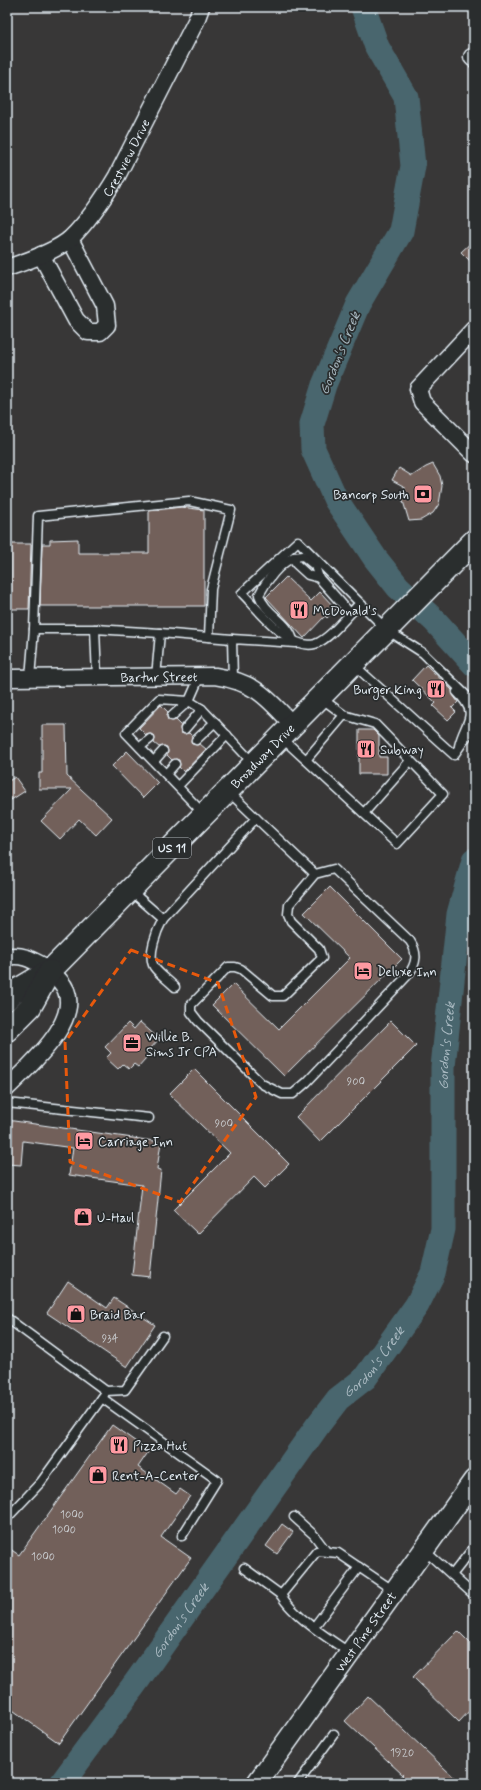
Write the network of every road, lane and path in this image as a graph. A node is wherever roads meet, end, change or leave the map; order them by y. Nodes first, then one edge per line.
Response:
1 (201, 7) edge
2 (70, 239) junction
3 (41, 255) junction
4 (7, 268) edge
5 (474, 329) edge
6 (474, 454) edge
7 (471, 549) edge
8 (360, 602) junction
9 (350, 613) junction
10 (393, 624) junction
11 (34, 629) junction
12 (95, 629) junction
13 (160, 633) junction
14 (209, 637) junction
15 (232, 639) junction
16 (296, 642) junction
17 (430, 659) junction
18 (353, 665) junction
19 (200, 676) junction
20 (97, 677) junction
21 (156, 677) junction
22 (7, 678) edge
23 (30, 678) junction
24 (233, 679) junction
25 (321, 698) junction
26 (189, 701) junction
27 (474, 703) edge
28 (202, 709) junction
29 (344, 715) junction
30 (172, 716) dead end
31 (215, 722) junction
32 (474, 726) edge
33 (185, 729) dead end
34 (287, 731) junction
35 (226, 735) junction
36 (150, 739) dead end
37 (196, 740) dead end
38 (140, 747) junction
39 (459, 748) junction
40 (163, 751) dead end
41 (306, 760) junction
42 (154, 761) junction
43 (410, 761) junction
44 (175, 764) dead end
45 (255, 764) junction
46 (166, 774) junction
47 (178, 786) junction
48 (228, 791) junction
49 (364, 813) junction
50 (205, 815) junction
51 (256, 818) junction
52 (315, 874) junction
53 (130, 890) junction
54 (163, 919) junction
55 (7, 957) edge
56 (51, 970) junction
57 (175, 987) dead end
58 (7, 999) edge
59 (7, 1030) edge
60 (7, 1088) edge
61 (7, 1103) edge
62 (149, 1118) dead end
63 (7, 1318) edge
64 (163, 1336) dead end
65 (104, 1395) junction
66 (474, 1480) edge
67 (294, 1517) dead end
68 (7, 1518) edge
69 (182, 1536) dead end
70 (474, 1547) edge
71 (424, 1550) junction
72 (326, 1551) junction
73 (359, 1567) junction
74 (244, 1568) dead end
75 (452, 1575) junction
76 (394, 1591) junction
77 (281, 1595) junction
78 (474, 1595) edge
79 (314, 1627) junction
80 (350, 1653) junction
81 (334, 1734) dead end
82 (257, 1783) edge
83 (298, 1783) edge

1 - 2 street, Crestview Drive
2 - 3 street, Crestview Drive
2 - 3 street
3 - 4 street, Crestview Drive
5 - 6 street
7 - 10 main road, Broadway Drive / US 11
8 - 9 lane
8 - 10 lane
8 - 16 lane
9 - 16 lane
9 - 16 lane
10 - 17 lane
10 - 18 main road, Broadway Drive / US 11
11 - 12 lane
11 - 14 lane
11 - 23 lane
12 - 13 lane
12 - 20 lane
13 - 14 lane
13 - 21 lane
14 - 15 lane
15 - 16 lane
15 - 24 lane
17 - 27 lane
17 - 39 lane
18 - 25 main road, Broadway Drive / US 11
18 - 39 lane
19 - 21 street, Bartur Street
19 - 24 street, Bartur Street
19 - 26 lane
20 - 21 street, Bartur Street
20 - 23 street, Bartur Street
22 - 23 street, Bartur Street
24 - 34 street, Bartur Street
25 - 29 lane
25 - 34 main road, Broadway Drive / US 11
26 - 28 lane
26 - 30 lane
26 - 38 lane
28 - 31 lane
28 - 33 lane
29 - 41 lane
29 - 43 lane
31 - 35 lane
31 - 37 lane
32 - 39 lane
34 - 41 lane
34 - 45 main road, Broadway Drive / US 11
35 - 45 lane
35 - 47 lane
36 - 38 lane
38 - 42 lane
40 - 42 lane
41 - 49 lane
42 - 46 lane
43 - 49 lane
43 - 49 lane
44 - 46 lane
45 - 48 main road, Broadway Drive / US 11
46 - 47 lane
47 - 50 lane
48 - 50 main road, Broadway Drive / US 11
48 - 51 lane
50 - 53 main road, Broadway Drive / US 11
51 - 52 lane
51 - 54 lane
52 - 52 lane
53 - 54 lane
53 - 56 main road, Broadway Drive / US 11
54 - 57 lane
55 - 56 street
56 - 58 main road, Broadway Drive / US 11
56 - 59 main road, Broadway Drive / US 11
56 - 60 street
61 - 62 lane
63 - 65 lane
64 - 65 lane
65 - 68 lane
65 - 69 lane
66 - 71 street, West Pine Street
67 - 72 lane
70 - 75 lane
71 - 75 lane
71 - 76 street, West Pine Street
72 - 73 lane
72 - 77 lane
73 - 76 lane
73 - 79 lane
74 - 77 lane
75 - 78 lane
76 - 80 street, West Pine Street
77 - 79 lane
79 - 80 lane
80 - 82 street, West Pine Street
81 - 83 lane

